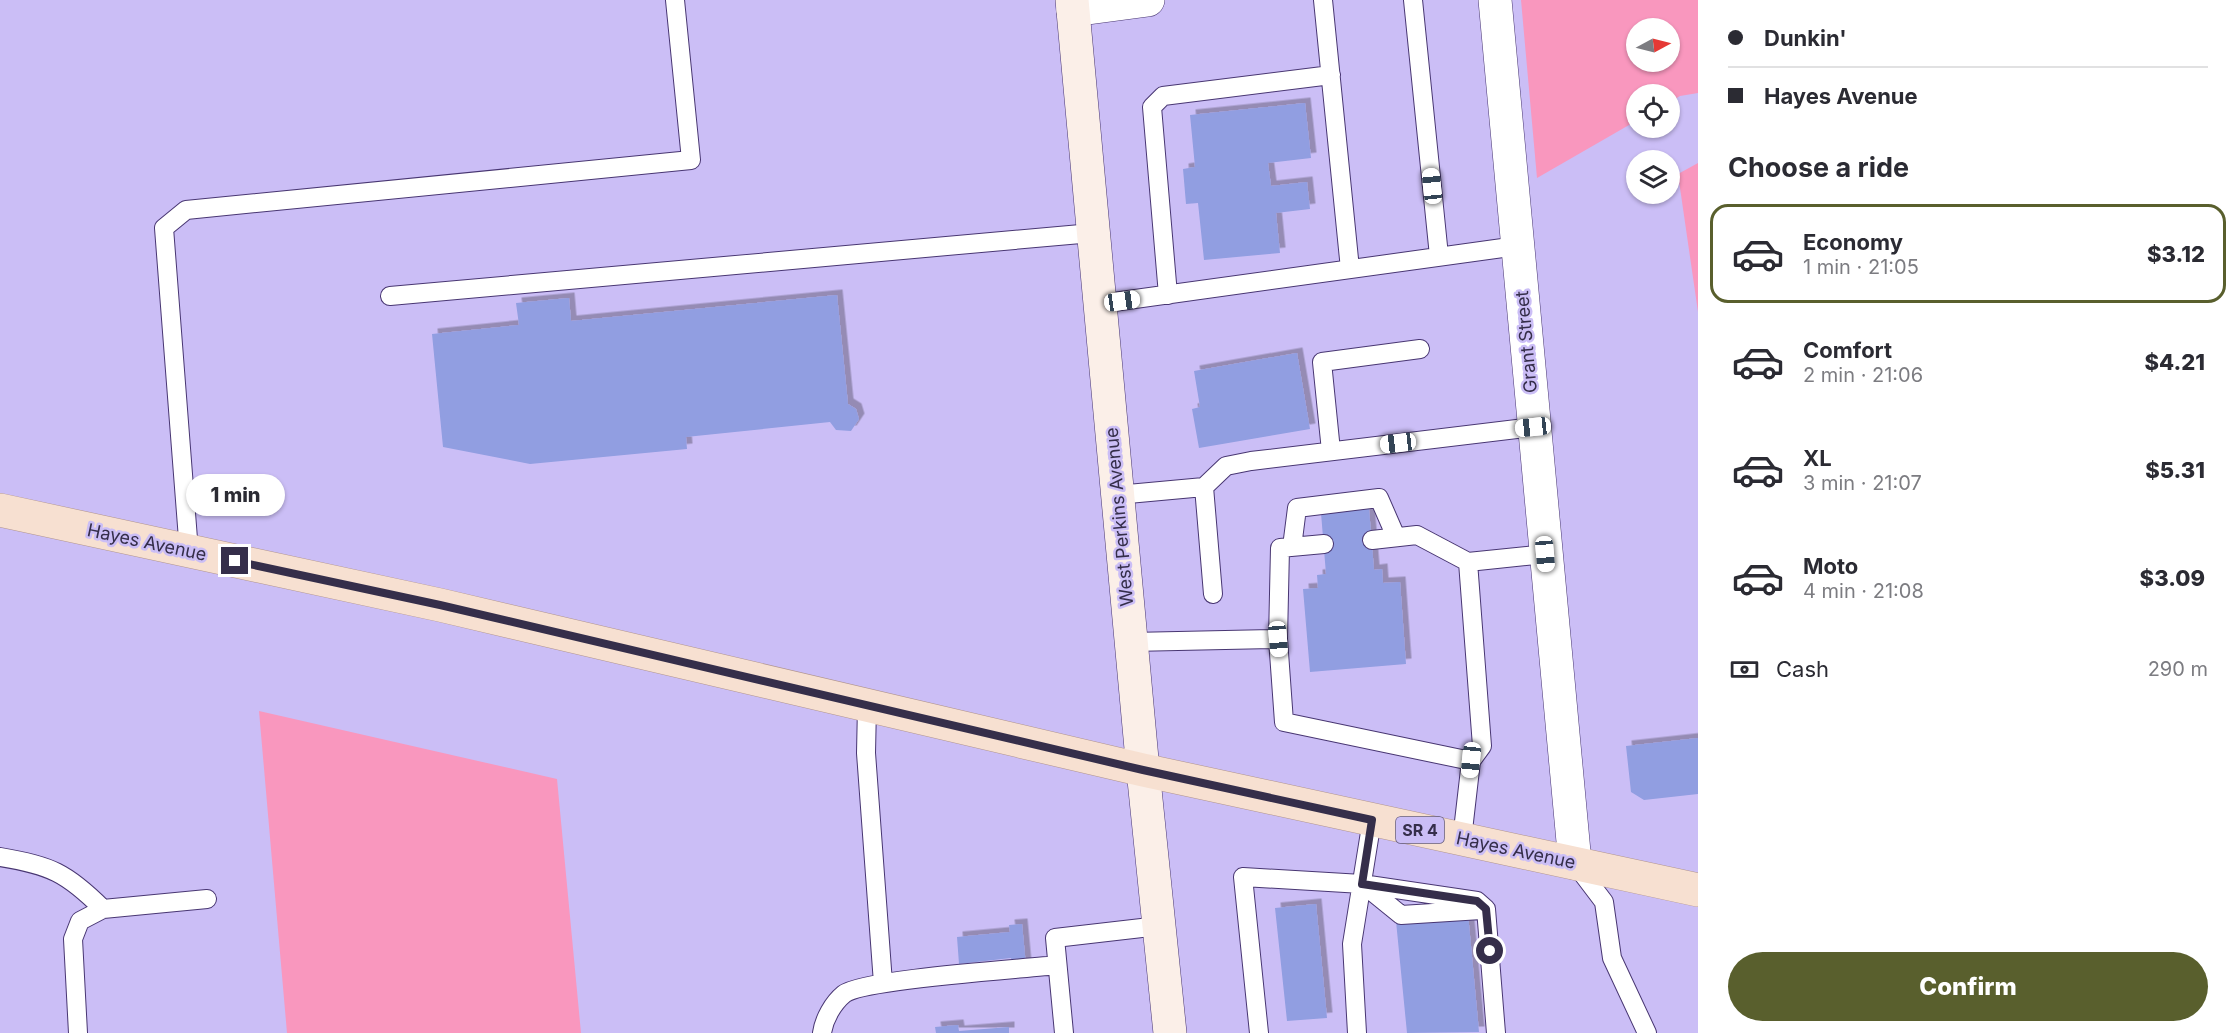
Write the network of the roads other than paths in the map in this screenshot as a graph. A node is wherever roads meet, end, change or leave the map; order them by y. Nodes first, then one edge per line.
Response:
1 (675, 0) edge
2 (1148, 0) edge
3 (1323, 0) edge
4 (1413, 0) edge
5 (1495, 0) edge
6 (1072, 5) edge
7 (1331, 75) junction
8 (1092, 233) junction
9 (1517, 246) junction
10 (1439, 256) junction
11 (1350, 269) junction
12 (1168, 295) junction
13 (390, 296) dead end
14 (1099, 304) junction
15 (1420, 349) dead end
16 (1533, 427) junction
17 (1331, 451) junction
18 (1204, 487) junction
19 (1117, 495) junction
20 (0, 510) edge
21 (1396, 537) junction
22 (1372, 540) dead end
23 (1324, 544) dead end
24 (1292, 547) junction
25 (189, 552) junction
26 (1545, 554) junction
27 (1468, 562) junction
28 (1213, 594) dead end
29 (1278, 639) junction
30 (1131, 642) junction
31 (867, 706) junction
32 (1471, 760) junction
33 (1143, 770) junction
34 (1372, 820) junction
35 (1462, 839) junction
36 (0, 857) edge
37 (1575, 863) junction
38 (1362, 884) junction
39 (1698, 890) edge
40 (207, 899) dead end
41 (103, 909) junction
42 (1486, 909) junction
43 (1159, 926) junction
44 (1057, 965) junction
45 (883, 983) junction
46 (78, 1033) edge
47 (822, 1033) edge
48 (1064, 1033) edge
49 (1170, 1033) edge
50 (1259, 1033) edge
51 (1357, 1033) edge
52 (1496, 1033) edge
53 (1647, 1033) edge

1 - 25 lane
2 - 6 street
3 - 7 lane
4 - 10 lane
5 - 9 street, Grant Street
6 - 8 main road, West Perkins Avenue
7 - 11 lane
7 - 12 lane
8 - 13 lane
8 - 14 main road, West Perkins Avenue
9 - 10 lane
9 - 16 street, Grant Street
10 - 11 lane
11 - 12 lane
12 - 14 lane
14 - 19 main road, West Perkins Avenue
15 - 17 lane
16 - 17 lane
16 - 26 street, Grant Street
17 - 18 lane
18 - 19 lane
18 - 28 lane
19 - 30 main road, West Perkins Avenue
20 - 25 main road, Hayes Avenue / SR 4
21 - 22 lane
21 - 24 lane
21 - 27 lane
23 - 24 lane
24 - 29 lane
25 - 31 main road, Hayes Avenue / SR 4
26 - 27 lane
26 - 37 street, Grant Street
27 - 32 lane
29 - 30 lane
29 - 32 lane
30 - 33 main road, West Perkins Avenue
31 - 33 main road, Hayes Avenue / SR 4
31 - 45 lane
32 - 35 lane
33 - 34 main road, Hayes Avenue / SR 4
33 - 43 main road, West Perkins Avenue
34 - 35 main road, Hayes Avenue / SR 4
34 - 38 lane
35 - 37 main road, Hayes Avenue / SR 4
36 - 41 lane
37 - 39 main road, Hayes Avenue / SR 4
37 - 53 lane
38 - 42 lane
38 - 42 lane
38 - 50 lane
38 - 51 lane
40 - 41 lane
41 - 46 lane
42 - 52 lane
43 - 44 lane
43 - 49 main road, West Perkins Avenue
44 - 45 lane
44 - 48 lane
45 - 47 lane

